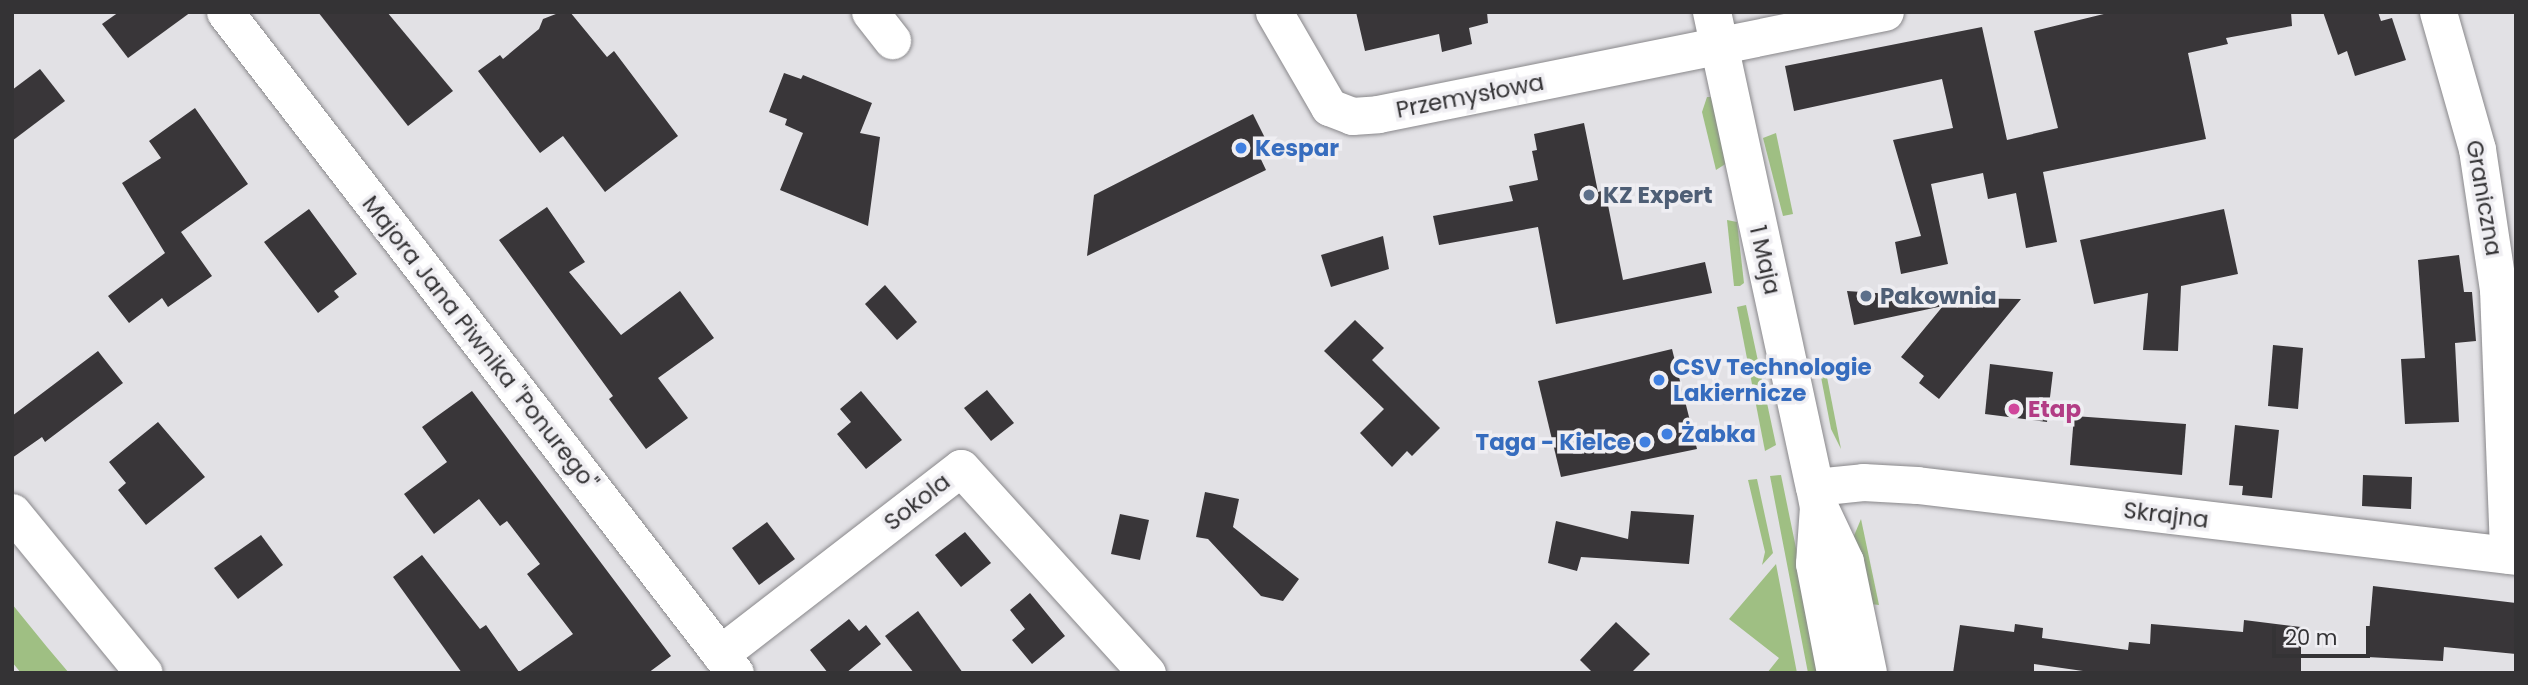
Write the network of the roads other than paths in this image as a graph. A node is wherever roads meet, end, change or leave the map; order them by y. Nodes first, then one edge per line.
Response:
1 (225, 12) edge
2 (870, 12) edge
3 (1274, 12) edge
4 (1885, 12) edge
5 (2438, 12) edge
6 (1715, 30) edge
7 (892, 40) dead end
8 (1817, 497) junction
9 (12, 512) edge
10 (2512, 556) edge
11 (728, 663) edge
12 (144, 673) edge
13 (1147, 673) edge
14 (1836, 673) edge
15 (1868, 673) edge

1 - 11 street, Majora Jana Piwnika "Ponurego"
2 - 7 street
3 - 6 street, Przemysłowa
4 - 6 street, Przemysłowa
5 - 10 street, Graniczna
6 - 8 street, 1 Maja
8 - 10 street, Skrajna
8 - 14 street, 1 Maja
8 - 15 street, 1 Maja
9 - 12 street
11 - 13 street, Sokola

